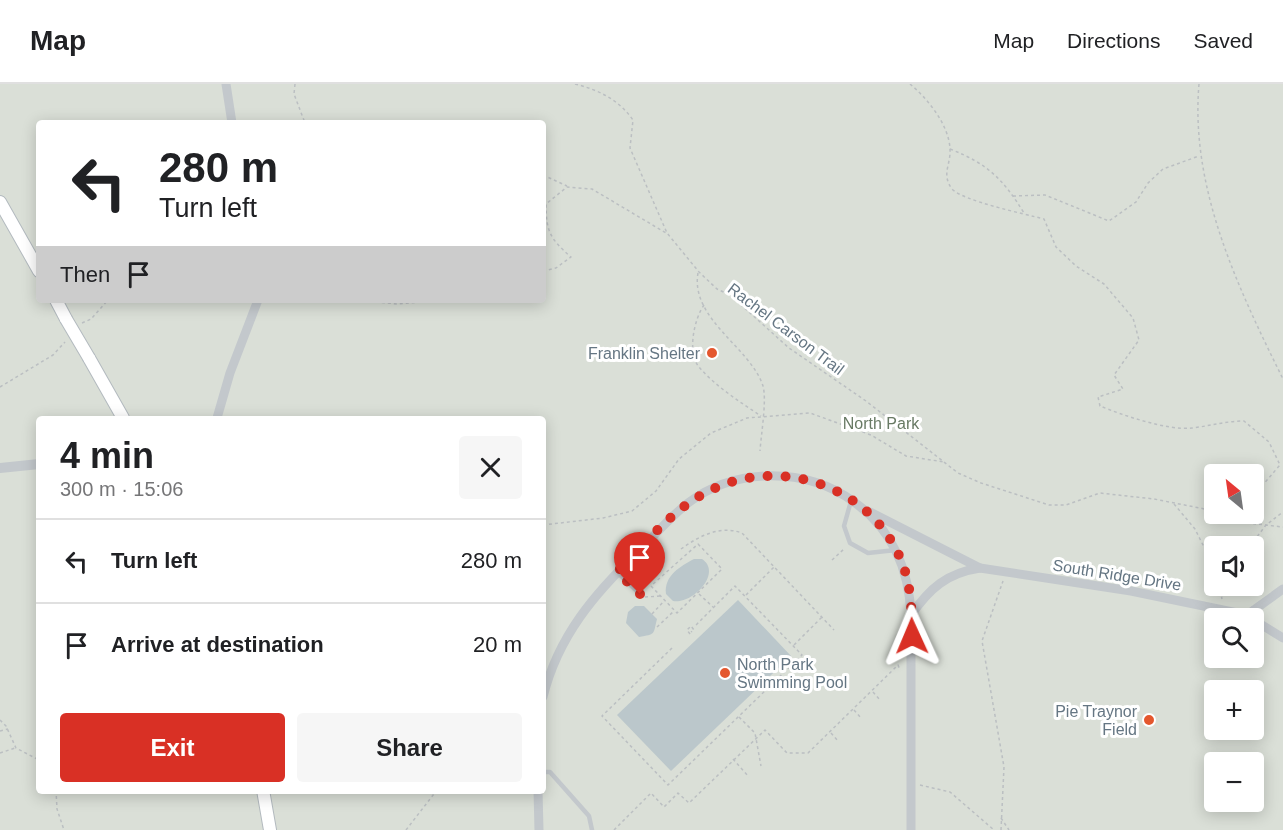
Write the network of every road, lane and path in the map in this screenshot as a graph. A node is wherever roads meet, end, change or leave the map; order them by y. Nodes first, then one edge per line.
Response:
1 (226, 84) edge
2 (295, 84) edge
3 (575, 84) edge
4 (910, 84) edge
5 (1199, 84) edge
6 (232, 120) edge
7 (304, 120) edge
8 (950, 149) junction
9 (1200, 156) junction
10 (546, 176) edge
11 (567, 187) junction
12 (1013, 196) junction
13 (0, 202) edge
14 (546, 204) edge
15 (546, 204) edge
16 (1024, 214) junction
17 (546, 228) edge
18 (546, 228) edge
19 (667, 233) junction
20 (36, 266) edge
21 (546, 270) edge
22 (699, 272) junction
23 (58, 303) edge
24 (105, 303) edge
25 (257, 303) edge
26 (705, 303) junction
27 (80, 324) dead end
28 (68, 339) dead end
29 (1283, 379) edge
30 (0, 387) edge
31 (122, 416) edge
32 (218, 416) edge
33 (762, 417) junction
34 (760, 451) dead end
35 (945, 462) junction
36 (36, 464) edge
37 (0, 468) edge
38 (1264, 483) edge
39 (851, 500) junction
40 (1173, 503) junction
41 (862, 508) junction
42 (1204, 509) edge
43 (1283, 512) edge
44 (1257, 524) edge
45 (546, 525) edge
46 (1266, 525) junction
47 (1283, 527) edge
48 (1258, 536) edge
49 (850, 543) junction
50 (1204, 547) edge
51 (681, 549) dead end
52 (896, 550) junction
53 (832, 561) dead end
54 (774, 567) junction
55 (980, 568) junction
56 (617, 572) junction
57 (1007, 572) junction
58 (802, 586) dead end
59 (1283, 589) edge
60 (797, 591) junction
61 (698, 592) junction
62 (640, 594) joint
63 (661, 596) junction
64 (745, 596) junction
65 (665, 601) junction
66 (713, 608) junction
67 (1217, 608) edge
68 (1262, 608) edge
69 (675, 611) junction
70 (651, 614) dead end
71 (912, 615) junction
72 (822, 617) junction
73 (696, 625) dead end
74 (1264, 626) edge
75 (657, 627) dead end
76 (834, 630) dead end
77 (1283, 638) edge
78 (793, 646) junction
79 (672, 648) dead end
80 (901, 671) dead end
81 (546, 685) edge
82 (873, 692) junction
83 (880, 700) dead end
84 (854, 710) junction
85 (738, 717) junction
86 (861, 718) dead end
87 (0, 720) edge
88 (8, 729) junction
89 (0, 731) edge
90 (830, 732) junction
91 (756, 737) junction
92 (838, 741) dead end
93 (16, 747) junction
94 (0, 753) edge
95 (36, 758) edge
96 (732, 759) junction
97 (762, 766) dead end
98 (546, 772) edge
99 (749, 777) dead end
100 (911, 783) junction
101 (56, 794) edge
102 (264, 794) edge
103 (434, 794) edge
104 (538, 794) edge
105 (1001, 818) junction
106 (64, 830) edge
107 (270, 830) edge
108 (406, 830) edge
109 (539, 830) edge
110 (592, 830) edge
111 (614, 830) edge
112 (911, 830) edge
113 (994, 830) edge
114 (1000, 830) edge
115 (1009, 830) edge

1 - 6 street
2 - 7 path
3 - 19 path, Rachel Carson Trail
4 - 8 path
5 - 9 path
8 - 12 path
8 - 16 path
9 - 12 path
9 - 29 path
10 - 11 path
11 - 15 path
11 - 19 path
12 - 16 path
13 - 20 main road
14 - 18 path
16 - 38 path
17 - 21 path
19 - 22 path, Rachel Carson Trail
22 - 26 path
22 - 35 path, Rachel Carson Trail
23 - 31 main road, bridge
24 - 27 path
25 - 32 street
26 - 33 path
26 - 33 path
28 - 30 path
33 - 34 path
33 - 35 path
33 - 45 path
35 - 40 path, Rachel Carson Trail
36 - 37 street
39 - 41 street, South Ridge Drive
39 - 49 lane
39 - 56 street, South Ridge Drive
40 - 42 path, Rachel Carson Trail
40 - 50 path
41 - 52 street, South Ridge Drive
41 - 55 street, South Ridge Drive
43 - 46 path
44 - 46 path
46 - 47 path
46 - 48 path
49 - 52 lane
49 - 53 path
51 - 54 path
52 - 71 street, South Ridge Drive
54 - 60 path
54 - 64 path
55 - 57 street, South Ridge Drive
55 - 71 street, South Ridge Drive
56 - 62 lane
56 - 81 street, South Ridge Drive
57 - 67 street, South Ridge Drive
57 - 105 path
58 - 60 path
59 - 68 street
60 - 72 path
61 - 63 path
61 - 66 path
61 - 69 path
62 - 63 path
63 - 65 path
64 - 66 path
64 - 78 path
65 - 69 path
65 - 70 path
66 - 73 path
69 - 75 path
71 - 100 street, South Ridge Drive
72 - 76 path
72 - 78 path
74 - 77 street, South Ridge Drive
78 - 85 path
79 - 85 path
80 - 82 path
82 - 83 path
82 - 84 path
84 - 86 path
84 - 90 path
85 - 91 path
87 - 88 path
88 - 89 path
88 - 93 path
90 - 91 path
90 - 92 path
91 - 96 path
91 - 97 path
93 - 94 path
93 - 95 path
96 - 99 path
96 - 111 path
98 - 110 lane
100 - 112 street, South Ridge Drive
100 - 113 path
101 - 106 path
102 - 107 main road
103 - 108 path
104 - 109 street
105 - 114 path
105 - 115 path

